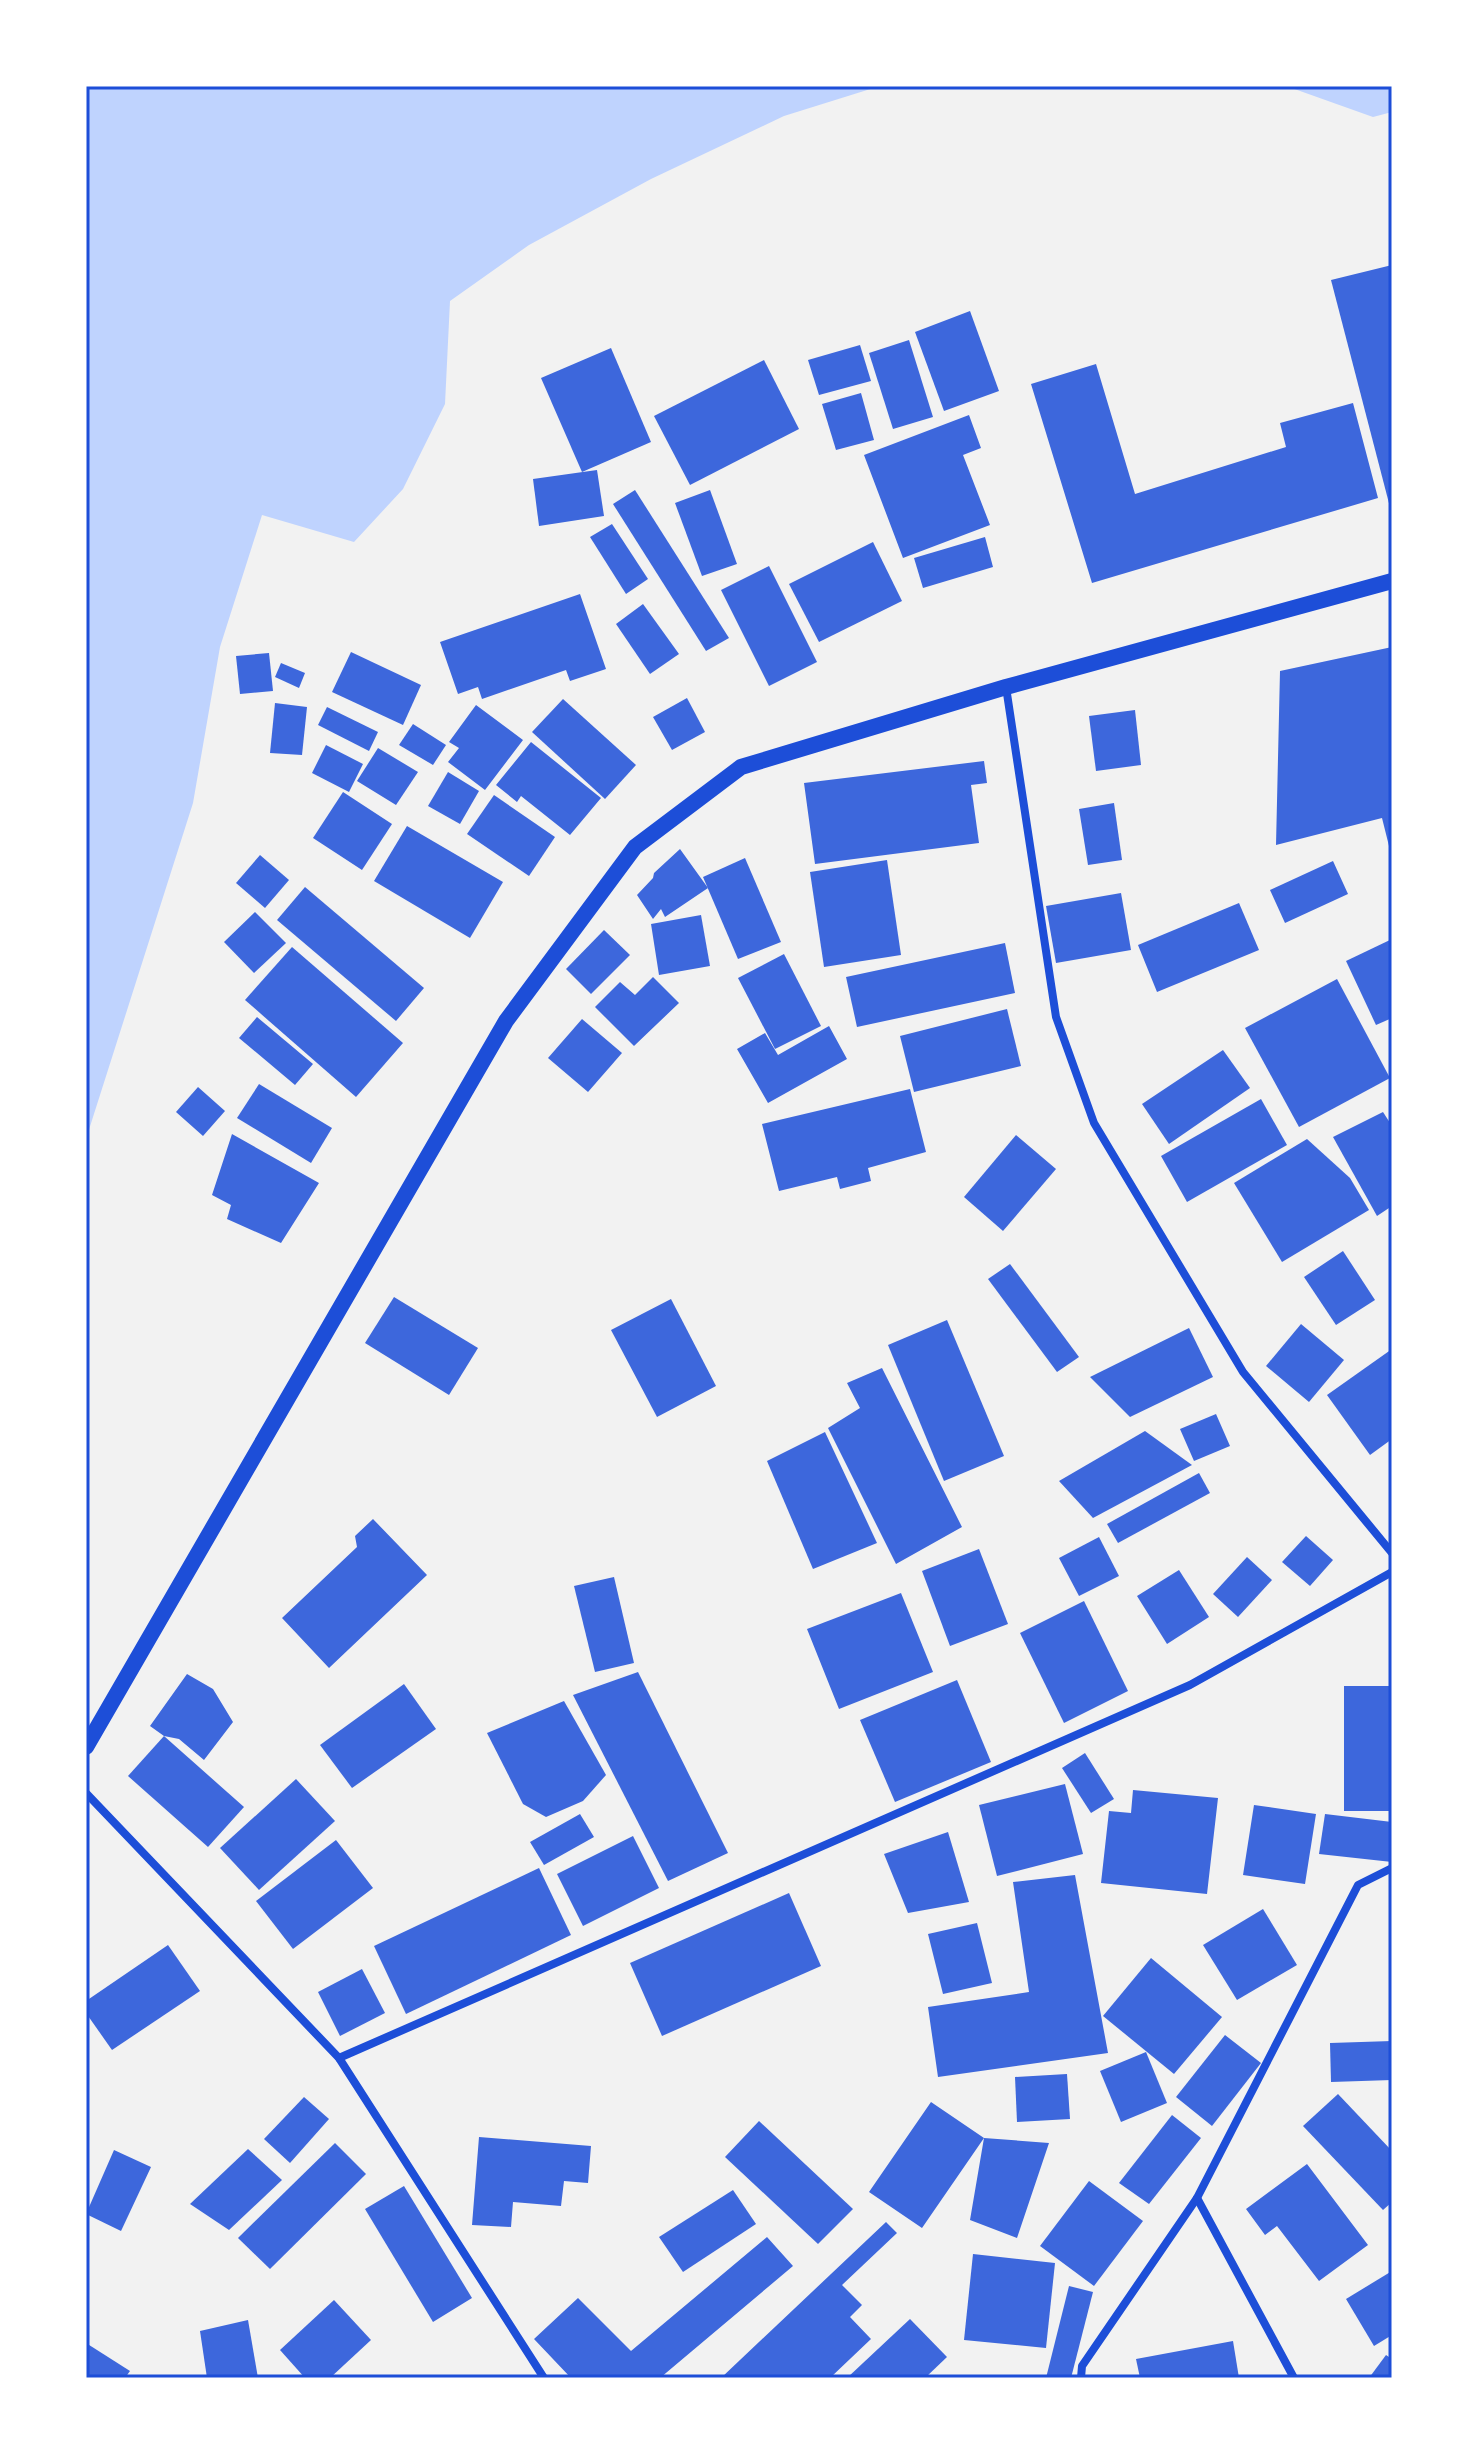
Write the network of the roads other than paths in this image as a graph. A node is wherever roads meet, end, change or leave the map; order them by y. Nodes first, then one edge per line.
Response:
1 (1392, 581) edge
2 (1006, 687) junction
3 (1392, 1553) edge
4 (1392, 1572) edge
5 (86, 1747) edge
6 (86, 1793) edge
7 (1392, 1868) edge
8 (339, 2058) junction
9 (1197, 2198) junction
10 (544, 2378) edge
11 (1081, 2378) edge
12 (1294, 2378) edge

1 - 2 main road
2 - 3 street
2 - 5 main road
4 - 8 street
6 - 8 street
7 - 9 street
8 - 10 street
9 - 11 street
9 - 12 street

